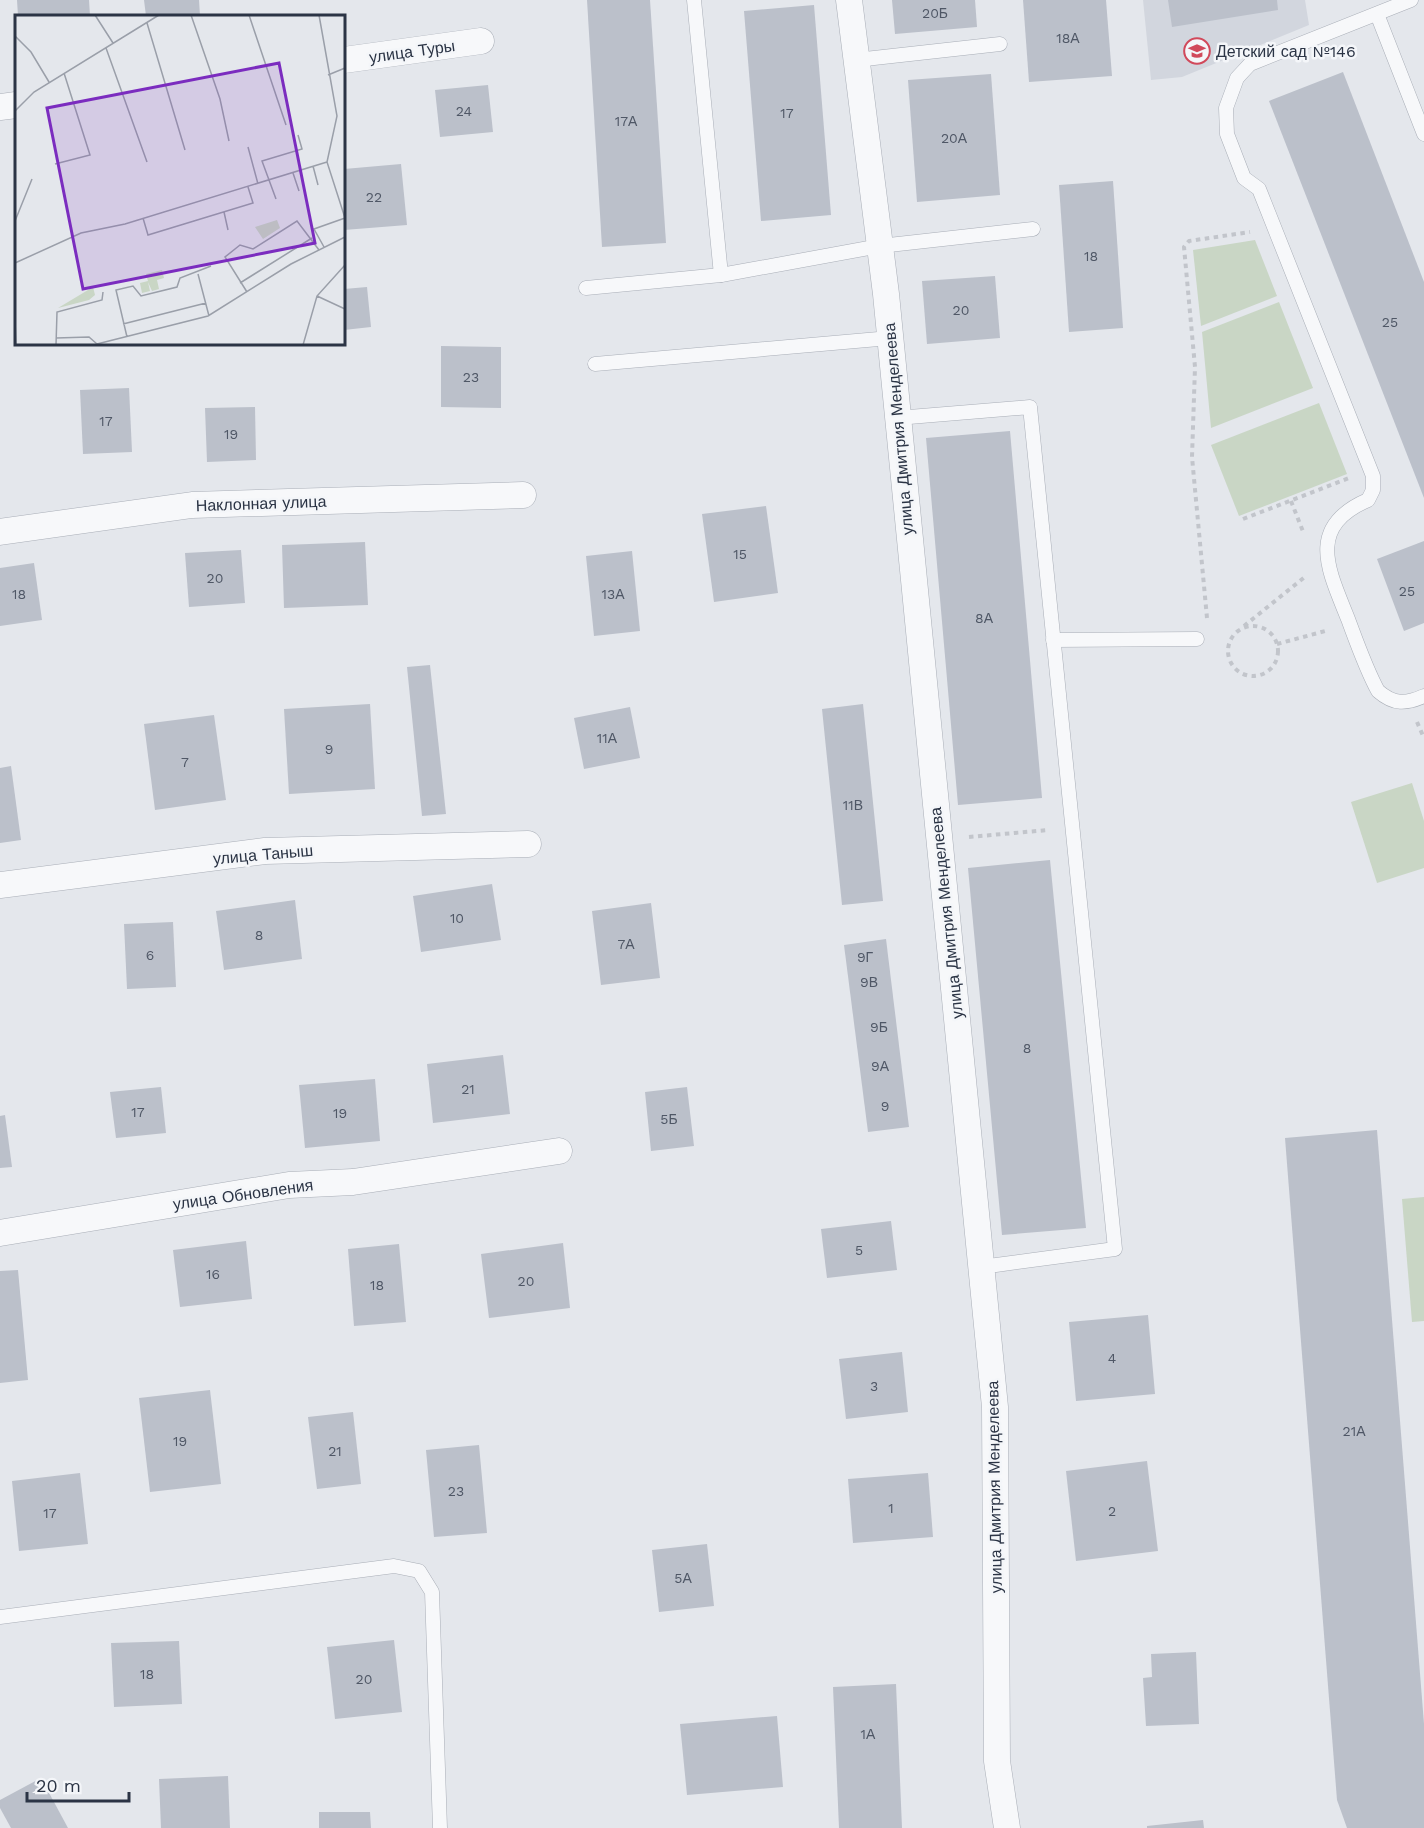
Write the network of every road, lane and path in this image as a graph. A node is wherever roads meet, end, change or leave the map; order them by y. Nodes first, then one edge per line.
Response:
1 (694, 0) edge
2 (849, 0) edge
3 (1411, 0) edge
4 (1377, 14) junction
5 (481, 41) dead end
6 (1000, 44) dead end
7 (345, 60) edge
8 (856, 60) junction
9 (15, 105) edge
10 (0, 107) edge
11 (1424, 134) edge
12 (1274, 228) junction
13 (1032, 229) dead end
14 (880, 246) junction
15 (721, 275) junction
16 (586, 288) dead end
17 (890, 338) junction
18 (595, 364) dead end
19 (897, 418) junction
20 (1371, 469) junction
21 (523, 495) dead end
22 (1244, 519) dead end
23 (0, 532) edge
24 (1326, 555) junction
25 (1208, 619) dead end
26 (1350, 625) junction
27 (1241, 628) junction
28 (1197, 639) dead end
29 (1053, 640) junction
30 (1277, 644) junction
31 (1424, 696) edge
32 (1072, 828) junction
33 (966, 838) dead end
34 (528, 844) dead end
35 (0, 885) edge
36 (559, 1151) dead end
37 (0, 1233) edge
38 (981, 1267) junction
39 (0, 1617) edge
40 (440, 1828) edge
41 (1007, 1828) edge

1 - 15 lane
2 - 8 street, улица Дмитрия Менделеева
3 - 4 lane
4 - 11 lane
4 - 12 lane
5 - 7 street, улица Туры
6 - 8 lane
8 - 14 street, улица Дмитрия Менделеева
9 - 10 street
12 - 20 lane
12 - 25 path
13 - 14 lane
14 - 15 lane
14 - 17 street, улица Дмитрия Менделеева
15 - 16 lane
17 - 18 lane
17 - 19 street, улица Дмитрия Менделеева
19 - 29 lane
19 - 38 street, улица Дмитрия Менделеева
20 - 22 path
20 - 24 lane
21 - 23 street, Наклонная улица
24 - 26 lane
24 - 27 path
26 - 30 path
26 - 31 lane
27 - 30 path
27 - 30 path
28 - 29 lane
29 - 32 lane
32 - 33 path
32 - 38 lane
34 - 35 street, улица Таныш
36 - 37 street, улица Обновления
38 - 41 street, улица Дмитрия Менделеева
39 - 40 lane

